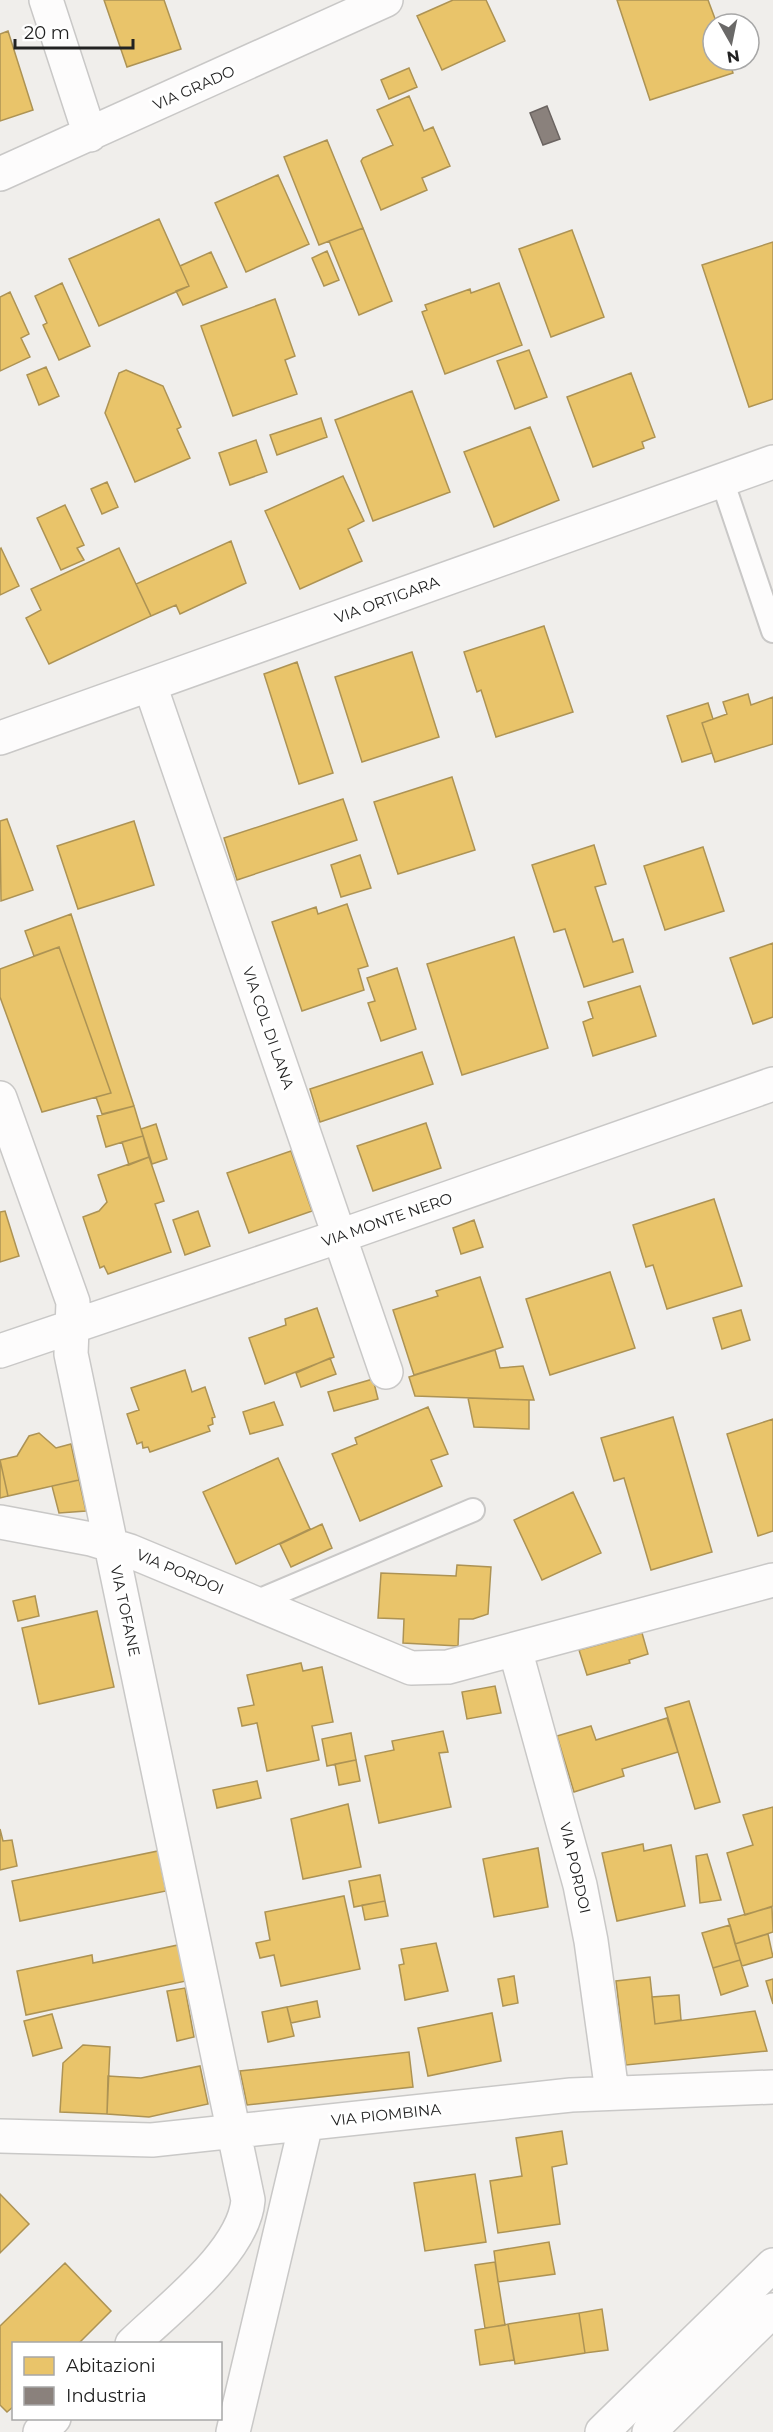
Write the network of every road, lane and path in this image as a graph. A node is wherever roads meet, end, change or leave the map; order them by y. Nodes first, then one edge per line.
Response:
1 (46, 0) edge
2 (386, 0) edge
3 (90, 135) junction
4 (0, 174) edge
5 (773, 462) edge
6 (722, 480) junction
7 (773, 631) edge
8 (150, 685) junction
9 (0, 738) edge
10 (773, 1084) edge
11 (0, 1098) edge
12 (340, 1236) junction
13 (71, 1327) junction
14 (0, 1351) edge
15 (386, 1372) dead end
16 (473, 1510) dead end
17 (0, 1522) edge
18 (111, 1545) junction
19 (773, 1580) edge
20 (253, 1603) junction
21 (515, 1649) junction
22 (773, 2087) edge
23 (612, 2092) junction
24 (306, 2124) junction
25 (234, 2132) junction
26 (0, 2136) edge
27 (773, 2265) edge
28 (773, 2310) edge
29 (133, 2342) edge
30 (52, 2420) edge
31 (40, 2432) edge
32 (233, 2432) edge
33 (602, 2432) edge
34 (649, 2432) edge

1 - 3 street
2 - 3 street, VIA GRADO
3 - 4 street, VIA GRADO
5 - 6 street, VIA ORTIGARA
6 - 7 lane
6 - 8 street, VIA ORTIGARA
8 - 9 street, VIA ORTIGARA
8 - 12 street, VIA COL DI LANA
10 - 12 street, VIA MONTE NERO
11 - 13 street, VIA TOFANE
12 - 13 street, VIA MONTE NERO
12 - 15 street, VIA COL DI LANA
13 - 14 street, VIA MONTE NERO
13 - 18 street, VIA TOFANE
16 - 20 lane
17 - 18 street, VIA PORDOI
18 - 20 street, VIA PORDOI
18 - 25 street, VIA TOFANE
19 - 21 street, VIA PORDOI
20 - 21 street, VIA PORDOI
21 - 23 street, VIA PORDOI
22 - 23 street, VIA PIOMBINA
23 - 24 street, VIA PIOMBINA
24 - 25 street, VIA PIOMBINA
24 - 32 street
25 - 26 street, VIA PIOMBINA
25 - 29 street, VIA TOFANE
27 - 33 street
28 - 34 street
30 - 31 street

